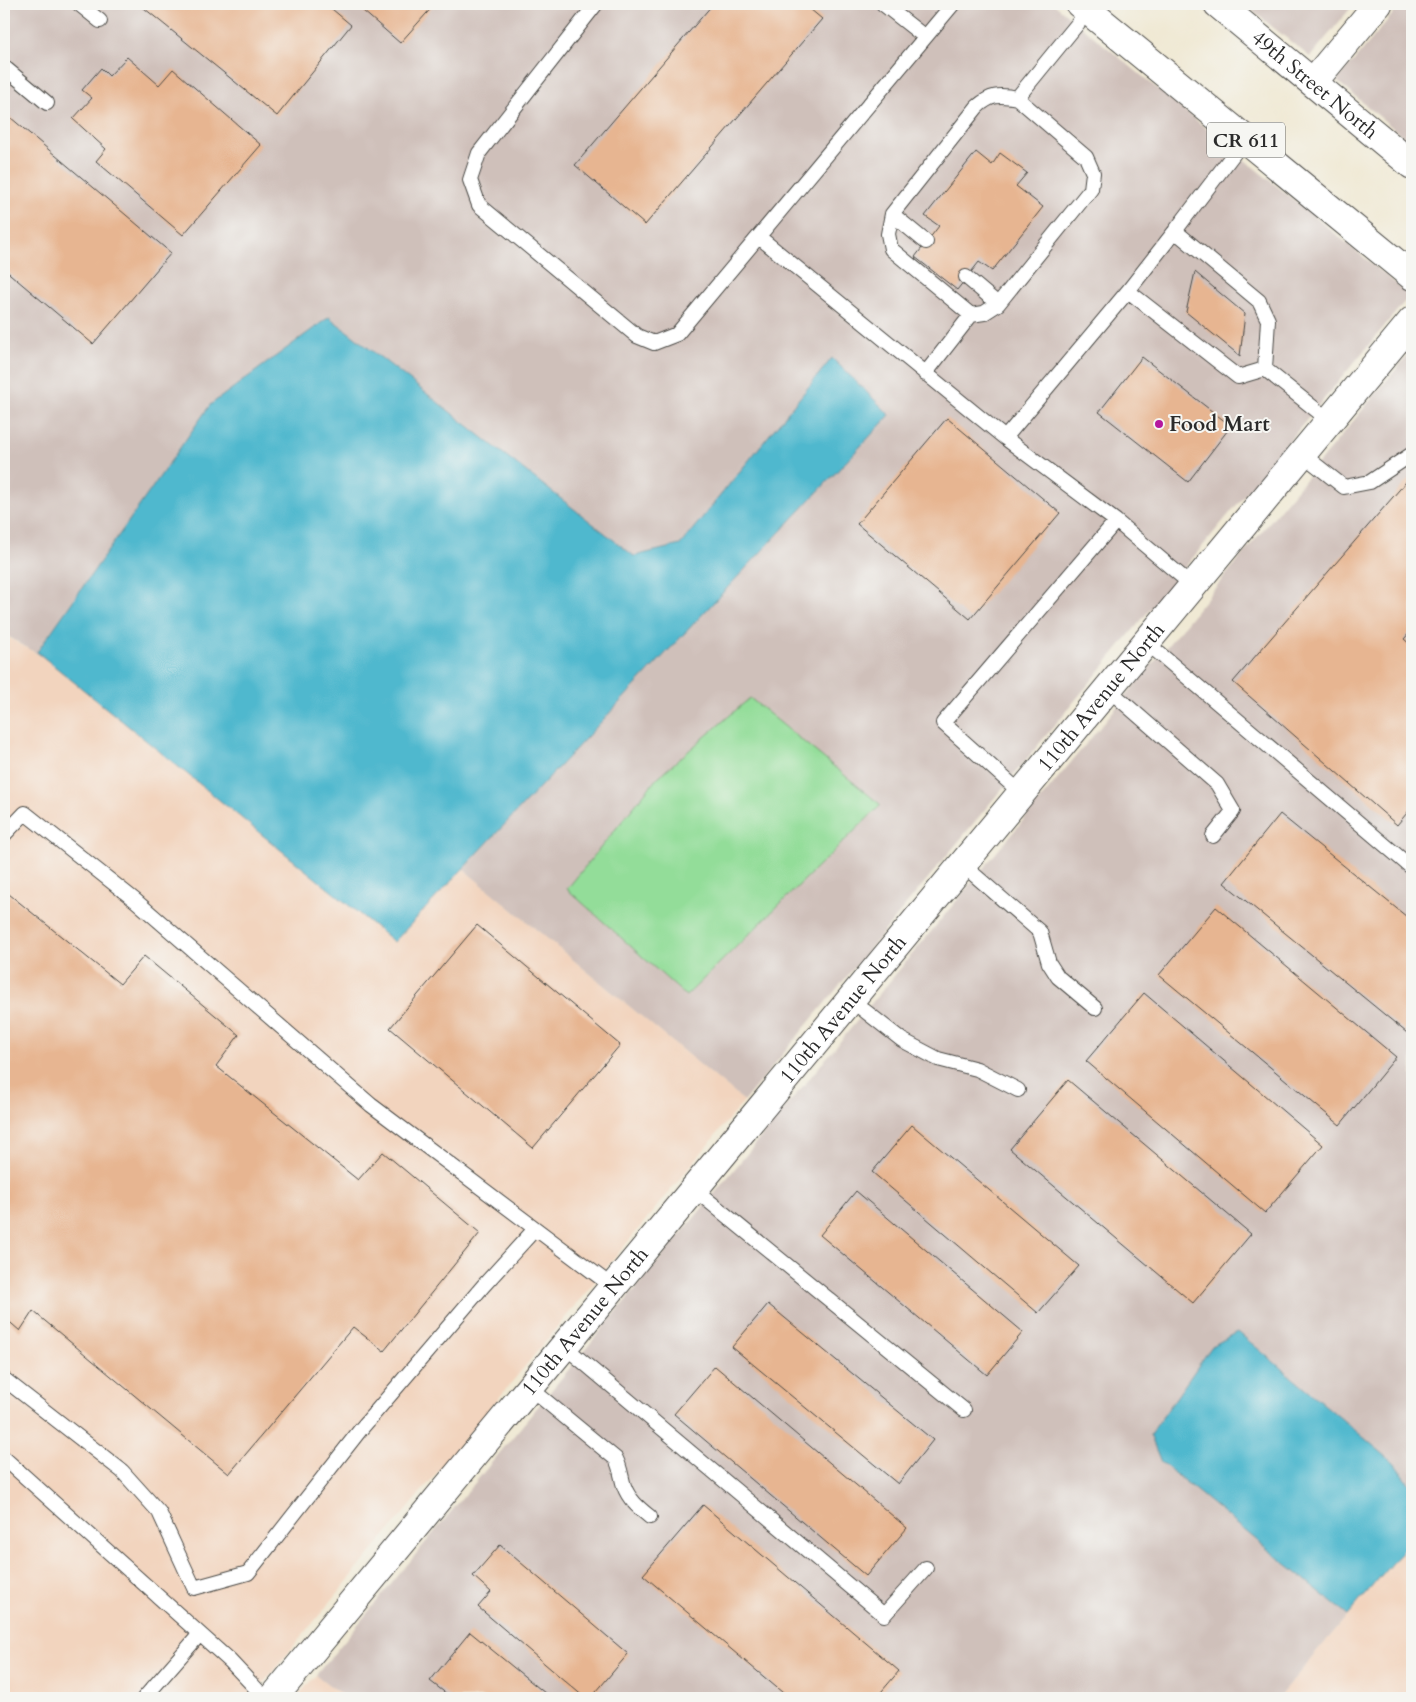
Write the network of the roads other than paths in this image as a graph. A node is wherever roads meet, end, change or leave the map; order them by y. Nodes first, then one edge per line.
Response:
1 (79, 4) edge
2 (596, 4) edge
3 (883, 4) edge
4 (953, 4) edge
5 (1218, 4) edge
6 (1378, 4) edge
7 (1084, 7) edge
8 (100, 21) dead end
9 (925, 38) junction
10 (4, 67) edge
11 (1314, 82) junction
12 (1017, 98) junction
13 (47, 103) dead end
14 (1245, 139) junction
15 (1412, 165) edge
16 (892, 214) junction
17 (1175, 231) junction
18 (759, 236) junction
19 (926, 242) dead end
20 (1412, 276) edge
21 (966, 277) dead end
22 (1128, 291) junction
23 (998, 304) junction
24 (971, 315) junction
25 (1412, 321) edge
26 (1265, 369) junction
27 (925, 374) junction
28 (1330, 421) junction
29 (1005, 438) junction
30 (1302, 454) junction
31 (1412, 454) edge
32 (1116, 522) junction
33 (1193, 586) junction
34 (1146, 642) junction
35 (1108, 689) junction
36 (1021, 794) junction
37 (4, 835) edge
38 (1213, 836) dead end
39 (963, 865) junction
40 (1412, 868) edge
41 (851, 1000) junction
42 (1094, 1008) dead end
43 (1018, 1090) dead end
44 (694, 1190) junction
45 (535, 1229) junction
46 (613, 1287) junction
47 (564, 1346) junction
48 (4, 1379) edge
49 (530, 1388) junction
50 (964, 1410) dead end
51 (4, 1458) edge
52 (650, 1517) dead end
53 (926, 1568) dead end
54 (200, 1634) junction
55 (144, 1698) edge
56 (265, 1698) edge
57 (273, 1698) edge

1 - 8 lane
2 - 18 lane
3 - 9 lane
4 - 9 lane
5 - 11 street, 49th Street North
6 - 11 street
7 - 12 lane
7 - 14 street, CR 611
9 - 18 lane
10 - 13 lane
11 - 15 street, 49th Street North
12 - 16 lane
12 - 23 lane
14 - 17 lane
14 - 20 street, CR 611
16 - 19 lane
16 - 24 lane
17 - 22 lane
17 - 26 lane
18 - 27 lane
21 - 23 lane
22 - 26 lane
22 - 29 lane
23 - 24 lane
24 - 27 lane
25 - 28 street, 110th Avenue North
26 - 28 lane
27 - 29 lane
28 - 30 street, 110th Avenue North
29 - 32 lane
30 - 31 lane
30 - 33 street, 110th Avenue North
32 - 33 lane
32 - 36 lane
33 - 34 street, 110th Avenue North
34 - 35 street, 110th Avenue North
34 - 40 lane
35 - 36 street, 110th Avenue North
35 - 38 lane
36 - 39 street, 110th Avenue North
37 - 45 lane
39 - 41 street, 110th Avenue North
39 - 42 lane
41 - 43 lane
41 - 44 street, 110th Avenue North
44 - 46 street, 110th Avenue North
44 - 50 lane
45 - 46 lane
45 - 48 lane
46 - 47 street, 110th Avenue North
47 - 49 street, 110th Avenue North
47 - 53 lane
49 - 52 lane
49 - 57 street, 110th Avenue North
51 - 54 lane
54 - 55 lane
54 - 56 lane

